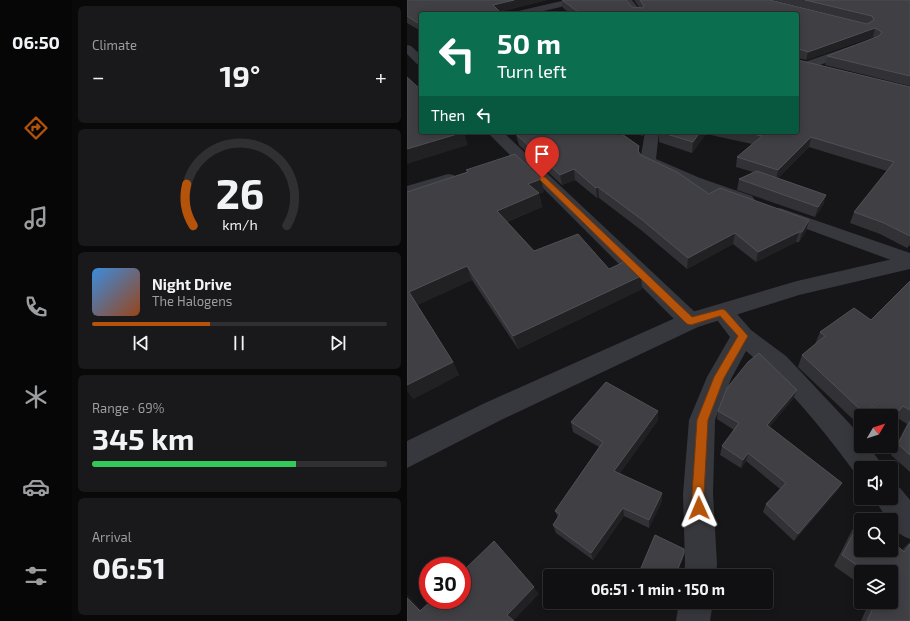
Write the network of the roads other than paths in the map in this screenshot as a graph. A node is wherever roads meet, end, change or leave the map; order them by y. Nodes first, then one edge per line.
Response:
1 (579, 0) edge
2 (627, 0) edge
3 (527, 12) edge
4 (636, 12) edge
5 (409, 42) edge
6 (864, 44) edge
7 (419, 58) edge
8 (802, 64) edge
9 (829, 71) edge
10 (495, 134) edge
11 (652, 134) edge
12 (459, 175) edge
13 (407, 191) edge
14 (910, 261) edge
15 (722, 312) junction
16 (691, 321) junction
17 (743, 336) junction
18 (407, 455) edge
19 (863, 461) edge
20 (895, 505) edge
21 (910, 524) edge
22 (701, 569) edge
23 (695, 609) edge
24 (693, 621) edge

1 - 3 street
2 - 4 street
5 - 7 street
6 - 8 street
8 - 9 street
10 - 16 street
11 - 14 street
12 - 13 street
14 - 15 street
15 - 16 street
15 - 17 street
16 - 18 street
17 - 19 street
17 - 22 street
20 - 21 street
23 - 24 street

